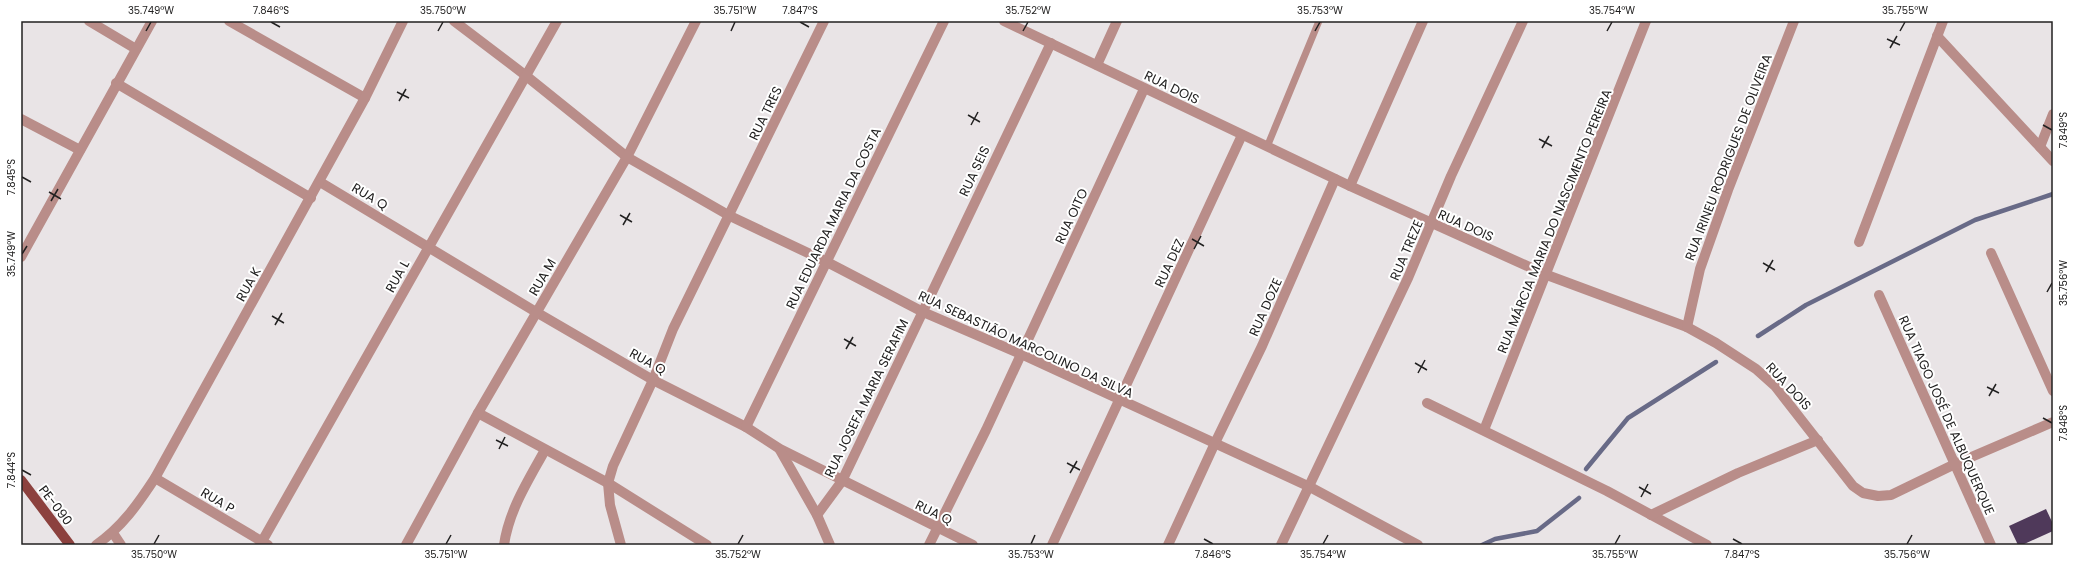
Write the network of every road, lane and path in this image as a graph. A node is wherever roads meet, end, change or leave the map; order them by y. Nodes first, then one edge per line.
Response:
1 (89, 21) edge
2 (152, 21) edge
3 (228, 21) edge
4 (403, 21) edge
5 (454, 21) edge
6 (557, 21) edge
7 (696, 21) edge
8 (824, 21) edge
9 (944, 21) edge
10 (1004, 21) edge
11 (1117, 21) edge
12 (1319, 21) edge
13 (1423, 21) edge
14 (1523, 21) edge
15 (1646, 21) edge
16 (1794, 21) edge
17 (1943, 21) edge
18 (1937, 36) junction
19 (1051, 42) junction
20 (136, 49) junction
21 (1097, 65) junction
22 (525, 75) junction
23 (116, 83) junction
24 (1144, 89) junction
25 (365, 98) junction
26 (2053, 114) edge
27 (21, 119) edge
28 (1242, 135) junction
29 (1267, 147) junction
30 (2040, 147) junction
31 (80, 150) junction
32 (627, 157) junction
33 (2053, 161) edge
34 (1335, 179) junction
35 (320, 182) junction
36 (1350, 186) junction
37 (311, 198) junction
38 (730, 216) junction
39 (1432, 224) junction
40 (1859, 242) dead end
41 (428, 247) junction
42 (1991, 253) dead end
43 (21, 257) edge
44 (825, 261) junction
45 (1547, 275) junction
46 (1879, 295) dead end
47 (536, 312) junction
48 (923, 312) junction
49 (1687, 327) junction
50 (1021, 354) junction
51 (653, 380) junction
52 (2053, 391) edge
53 (1120, 401) junction
54 (1428, 403) dead end
55 (478, 413) junction
56 (2053, 422) edge
57 (746, 428) junction
58 (1484, 430) junction
59 (1818, 440) junction
60 (1215, 442) junction
61 (780, 449) junction
62 (545, 450) junction
63 (1955, 464) junction
64 (155, 478) junction
65 (21, 480) edge
66 (842, 481) junction
67 (608, 484) junction
68 (1310, 487) junction
69 (817, 515) junction
70 (1651, 515) junction
71 (936, 528) junction
72 (113, 533) junction
73 (263, 544) edge
74 (70, 545) edge
75 (96, 545) edge
76 (121, 545) edge
77 (406, 545) edge
78 (504, 545) edge
79 (621, 545) edge
80 (707, 545) edge
81 (830, 545) edge
82 (929, 545) edge
83 (973, 545) edge
84 (1052, 545) edge
85 (1168, 545) edge
86 (1281, 545) edge
87 (1418, 545) edge
88 (1707, 545) edge
89 (1991, 545) edge

1 - 20 street
2 - 20 street
3 - 25 street
4 - 25 street, RUA K
5 - 22 street, RUA SEBASTIÃO MARCOLINO DA SILVA
6 - 22 street, RUA L
7 - 32 street, RUA M
8 - 38 street, RUA TRES
9 - 44 street, RUA EDUARDA MARIA DA COSTA
10 - 19 street, RUA DOIS
11 - 21 street
12 - 29 lane
13 - 36 street
14 - 39 street, RUA TREZE
15 - 45 street, RUA MÁRCIA MARIA DO NASCIMENTO PEREIRA
16 - 49 street, RUA IRINEU RODRIGUES DE OLIVEIRA
17 - 18 street
18 - 30 street
18 - 40 street
19 - 21 street, RUA DOIS
19 - 48 street, RUA SEIS
20 - 23 street
21 - 24 street, RUA DOIS
22 - 32 street, RUA SEBASTIÃO MARCOLINO DA SILVA
22 - 41 street, RUA L
23 - 31 street
23 - 37 street
24 - 28 street, RUA DOIS
24 - 50 street, RUA OITO
25 - 35 street, RUA K
26 - 30 street
27 - 31 street
28 - 29 street, RUA DOIS
28 - 53 street, RUA DEZ
29 - 34 street, RUA DOIS
30 - 33 street
31 - 43 street
32 - 38 street, RUA SEBASTIÃO MARCOLINO DA SILVA
32 - 47 street, RUA M
34 - 36 street, RUA DOIS
34 - 60 street, RUA DOZE
35 - 37 street, RUA K
35 - 41 street, RUA Q
36 - 39 street, RUA DOIS
37 - 64 street, RUA K
38 - 44 street, RUA SEBASTIÃO MARCOLINO DA SILVA
38 - 51 street, RUA TRES
39 - 45 street, RUA DOIS
39 - 68 street, RUA TREZE
41 - 47 street, RUA Q
41 - 73 street, RUA L
42 - 52 street
44 - 48 street, RUA SEBASTIÃO MARCOLINO DA SILVA
44 - 57 street, RUA EDUARDA MARIA DA COSTA
45 - 49 street, RUA DOIS
45 - 58 street, RUA MÁRCIA MARIA DO NASCIMENTO PEREIRA
46 - 63 street, RUA TIAGO JOSÉ DE ALBUQUERQUE
47 - 51 street, RUA Q
47 - 55 street, RUA M
48 - 50 street, RUA SEBASTIÃO MARCOLINO DA SILVA
48 - 66 street, RUA JOSEFA MARIA SERAFIM
49 - 59 street, RUA DOIS
50 - 53 street, RUA SEBASTIÃO MARCOLINO DA SILVA
50 - 71 street, RUA OITO
51 - 57 street, RUA Q
51 - 67 street, RUA TRES
53 - 60 street, RUA SEBASTIÃO MARCOLINO DA SILVA
53 - 84 street, RUA DEZ
54 - 58 street
55 - 62 street
55 - 77 street, RUA M
56 - 63 street
57 - 61 street, RUA Q
58 - 70 street
59 - 63 street, RUA DOIS
59 - 70 street
60 - 68 street, RUA SEBASTIÃO MARCOLINO DA SILVA
60 - 85 street, RUA DOZE
61 - 66 street, RUA Q
61 - 69 street
62 - 67 street
62 - 78 street
63 - 89 street, RUA TIAGO JOSÉ DE ALBUQUERQUE
64 - 72 street, RUA K
64 - 73 street, RUA P
65 - 74 main road, PE-090 / PE-090
66 - 69 street, RUA JOSEFA MARIA SERAFIM
66 - 71 street, RUA Q
67 - 79 street
67 - 80 street
68 - 86 street, RUA TREZE
68 - 87 street, RUA SEBASTIÃO MARCOLINO DA SILVA
69 - 81 street
70 - 88 street
71 - 82 street, RUA OITO
71 - 83 street, RUA Q
72 - 75 street, RUA K
72 - 76 street

